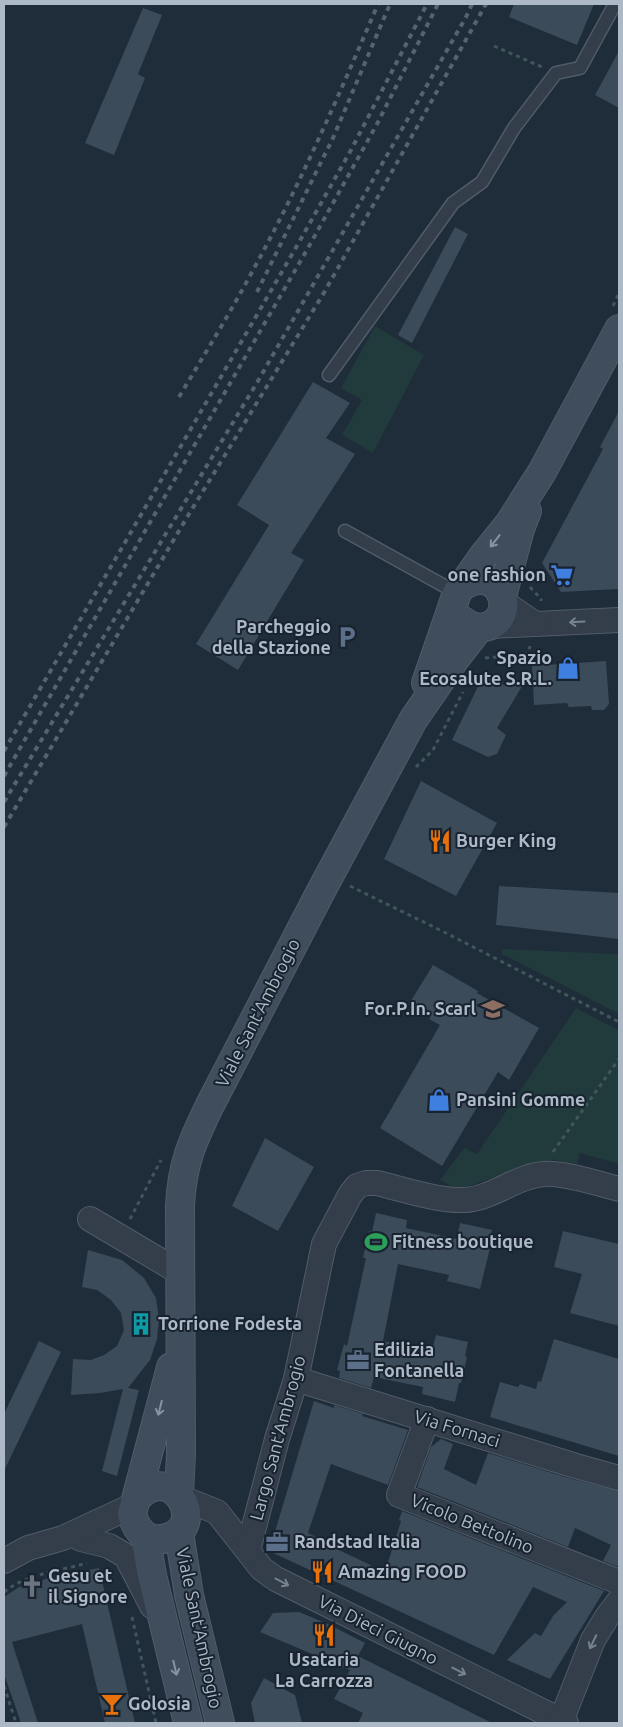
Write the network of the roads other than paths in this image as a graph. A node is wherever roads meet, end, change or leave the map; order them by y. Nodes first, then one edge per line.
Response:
1 (615, 4) edge
2 (619, 329) edge
3 (329, 375) dead end
4 (542, 472) junction
5 (345, 531) dead end
6 (459, 594) junction
7 (503, 599) junction
8 (619, 620) edge
9 (535, 624) junction
10 (484, 627) junction
11 (412, 720) junction
12 (619, 1188) edge
13 (90, 1219) dead end
14 (180, 1274) junction
15 (181, 1327) junction
16 (296, 1379) junction
17 (426, 1419) junction
18 (619, 1478) edge
19 (181, 1496) junction
20 (136, 1501) junction
21 (212, 1510) junction
22 (182, 1529) junction
23 (142, 1533) junction
24 (72, 1538) junction
25 (248, 1550) junction
26 (4, 1561) edge
27 (619, 1582) edge
28 (619, 1601) edge
29 (169, 1642) junction
30 (564, 1722) edge
31 (188, 1723) edge
32 (220, 1723) edge

1 - 3 lane
2 - 4 main road, Viale Sant'Ambrogio
4 -> 6 main road, Viale Sant'Ambrogio
4 - 7 main road, Viale Sant'Ambrogio
5 - 6 lane
6 - 7 main road
6 - 10 main road
6 - 11 main road, Viale Sant'Ambrogio
7 - 9 street
7 - 10 main road, Viale Sant'Ambrogio
8 -> 9 street
9 - 10 street
10 - 11 main road, Viale Sant'Ambrogio
11 - 14 main road, Viale Sant'Ambrogio
12 - 16 street, Largo Sant'Ambrogio
13 - 14 street
14 - 15 main road, Viale Sant'Ambrogio
15 - 19 main road, Viale Sant'Ambrogio
15 -> 20 main road, Viale Sant'Ambrogio
16 - 17 street, Via Fornaci
16 - 25 street, Largo Sant'Ambrogio
17 - 18 street, Via Fornaci
17 - 27 street, Vicolo Bettolino
19 - 20 main road
19 - 21 street, Via Dieci Giugno
19 - 22 main road, Viale Sant'Ambrogio
20 - 23 main road, Viale Sant'Ambrogio
20 - 24 street
21 - 22 street
21 - 25 street, Via Dieci Giugno
22 - 23 main road, Viale Sant'Ambrogio
22 - 32 main road, Viale Sant'Ambrogio
23 - 24 street
23 - 29 main road, Viale Sant'Ambrogio
24 - 26 street
24 - 29 street
25 -> 30 street, Via Dieci Giugno
28 -> 30 street
29 -> 31 main road, Viale Sant'Ambrogio

